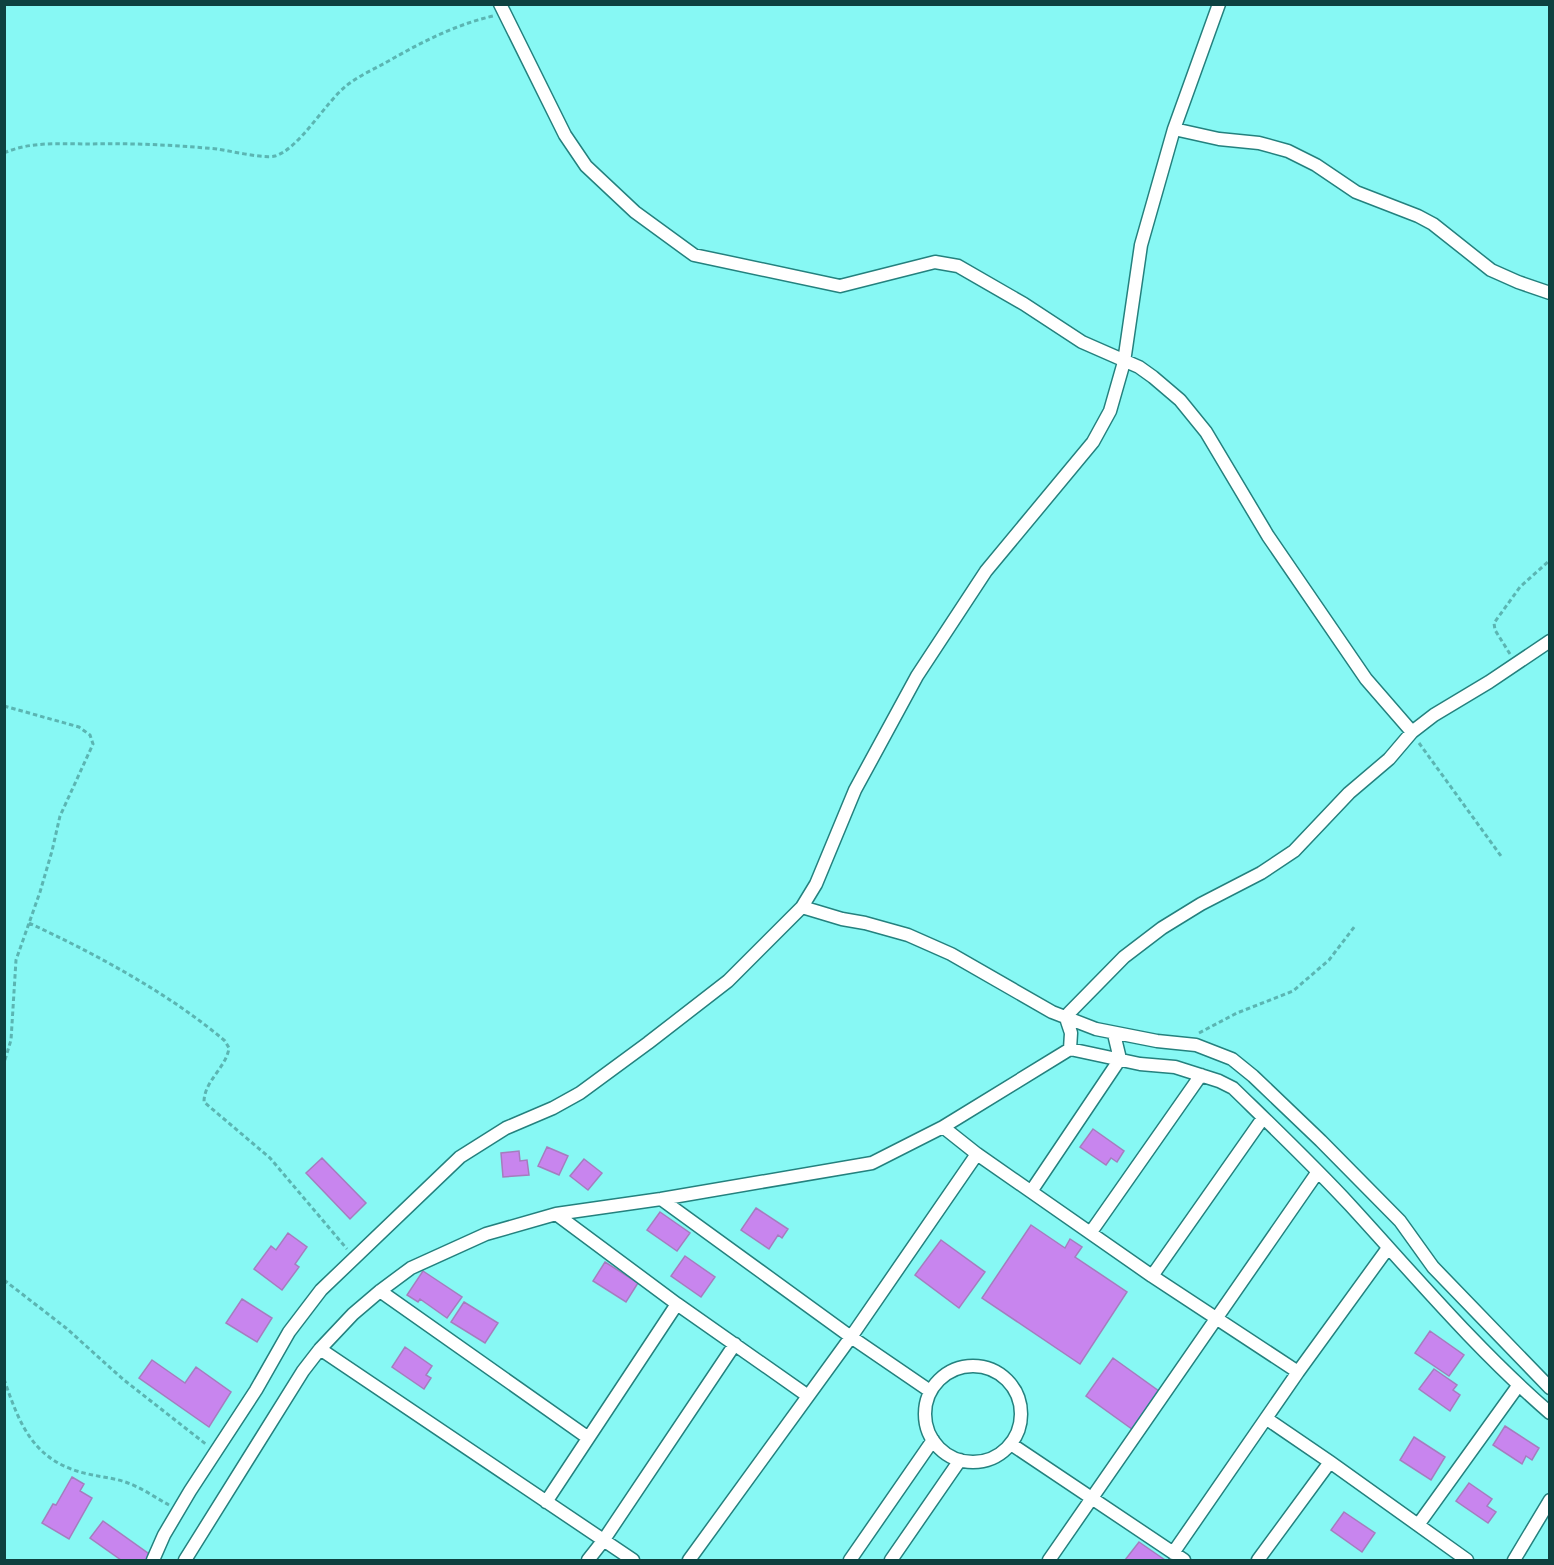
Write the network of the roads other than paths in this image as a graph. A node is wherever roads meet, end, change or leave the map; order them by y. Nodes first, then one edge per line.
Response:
1 (1220, 4) edge
2 (502, 9) edge
3 (1174, 129) junction
4 (1550, 292) edge
5 (1124, 362) junction
6 (1550, 641) edge
7 (1412, 732) junction
8 (802, 907) junction
9 (1067, 1018) junction
10 (1114, 1034) junction
11 (1070, 1049) junction
12 (1120, 1059) junction
13 (1202, 1076) junction
14 (1263, 1118) junction
15 (943, 1127) junction
16 (977, 1154) junction
17 (1317, 1173) junction
18 (1032, 1191) junction
19 (661, 1199) junction
20 (556, 1214) junction
21 (1091, 1232) junction
22 (1388, 1248) junction
23 (1152, 1276) junction
24 (380, 1291) junction
25 (677, 1304) junction
26 (1216, 1317) junction
27 (851, 1337) junction
28 (735, 1344) junction
29 (320, 1349) junction
30 (1298, 1372) junction
31 (1518, 1386) junction
32 (1550, 1388) edge
33 (930, 1391) junction
34 (808, 1396) junction
35 (1550, 1413) edge
36 (1267, 1419) junction
37 (587, 1437) junction
38 (933, 1440) junction
39 (1011, 1444) junction
40 (960, 1460) junction
41 (1330, 1462) junction
42 (1090, 1499) junction
43 (1550, 1500) edge
44 (546, 1502) junction
45 (1418, 1525) junction
46 (603, 1540) junction
47 (1173, 1553) junction
48 (153, 1560) edge
49 (184, 1560) edge
50 (588, 1560) edge
51 (633, 1560) edge
52 (689, 1560) edge
53 (850, 1560) edge
54 (891, 1560) edge
55 (1050, 1560) edge
56 (1184, 1560) edge
57 (1258, 1560) edge
58 (1467, 1560) edge
59 (1514, 1560) edge

1 - 3 street
2 - 5 street
3 - 4 street
3 - 5 street
5 - 7 street
5 - 8 street
6 - 7 street
7 - 9 street
8 - 9 street
8 - 48 street
9 - 10 street
9 - 11 street
10 - 12 street
10 - 32 street
11 - 12 street
11 - 15 street
12 - 13 street
12 - 18 street
13 - 14 street
13 - 21 street
14 - 17 street
14 - 23 street
15 - 16 street
15 - 19 street
16 - 18 street
16 - 27 street
17 - 22 street
17 - 26 street
18 - 21 street
19 - 20 street
19 - 27 street
20 - 24 street
20 - 25 street
21 - 23 street
22 - 30 street
22 - 31 street
23 - 26 street
24 - 29 street
24 - 37 street
25 - 28 street
25 - 37 street
26 - 30 street
26 - 42 street
27 - 33 street
27 - 34 street
28 - 34 street
28 - 46 street
29 - 44 street
29 - 49 street
30 - 36 street
31 - 35 street
31 - 45 street
33 - 38 street
33 - 39 street
34 - 52 street
36 - 41 street
36 - 47 street
37 - 44 street
38 - 40 street
38 - 53 street
39 - 40 street
39 - 42 street
40 - 54 street
41 - 45 street
41 - 57 street
42 - 47 street
42 - 55 street
43 - 59 street
44 - 46 street
45 - 58 street
46 - 50 street
46 - 51 street
47 - 56 street

